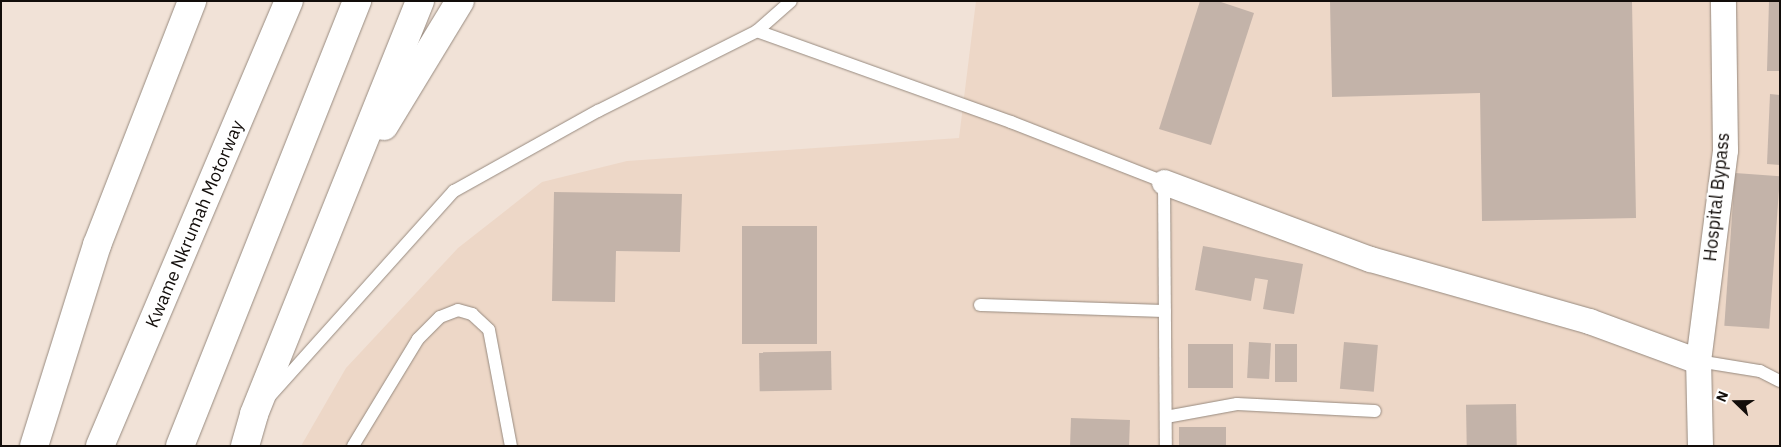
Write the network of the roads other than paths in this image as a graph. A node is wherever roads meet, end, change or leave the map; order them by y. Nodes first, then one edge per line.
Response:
1 (192, 1) edge
2 (290, 1) edge
3 (357, 1) edge
4 (420, 1) edge
5 (460, 1) edge
6 (791, 1) edge
7 (1723, 1) edge
8 (757, 31) junction
9 (1164, 182) junction
10 (342, 193) junction
11 (980, 305) dead end
12 (1165, 310) junction
13 (1698, 361) junction
14 (1780, 381) edge
15 (1375, 411) dead end
16 (254, 414) junction
17 (1166, 417) junction
18 (511, 445) edge
19 (34, 446) edge
20 (100, 446) edge
21 (180, 446) edge
22 (245, 446) edge
23 (353, 446) edge
24 (520, 446) edge
25 (1166, 446) edge
26 (1700, 446) edge

1 - 19 highway
2 - 20 highway, Kwame Nkrumah Motorway
3 - 21 highway
4 - 10 highway
5 - 10 highway
6 - 8 lane
7 - 13 street, Hospital Bypass
8 - 9 lane
8 - 16 lane
9 - 12 lane
9 - 13 street
10 - 16 highway
11 - 12 lane
12 - 17 lane
13 - 14 lane
13 - 26 street, Hospital Bypass
15 - 17 lane
16 - 22 highway
17 - 25 lane
18 - 23 lane
18 - 24 lane

